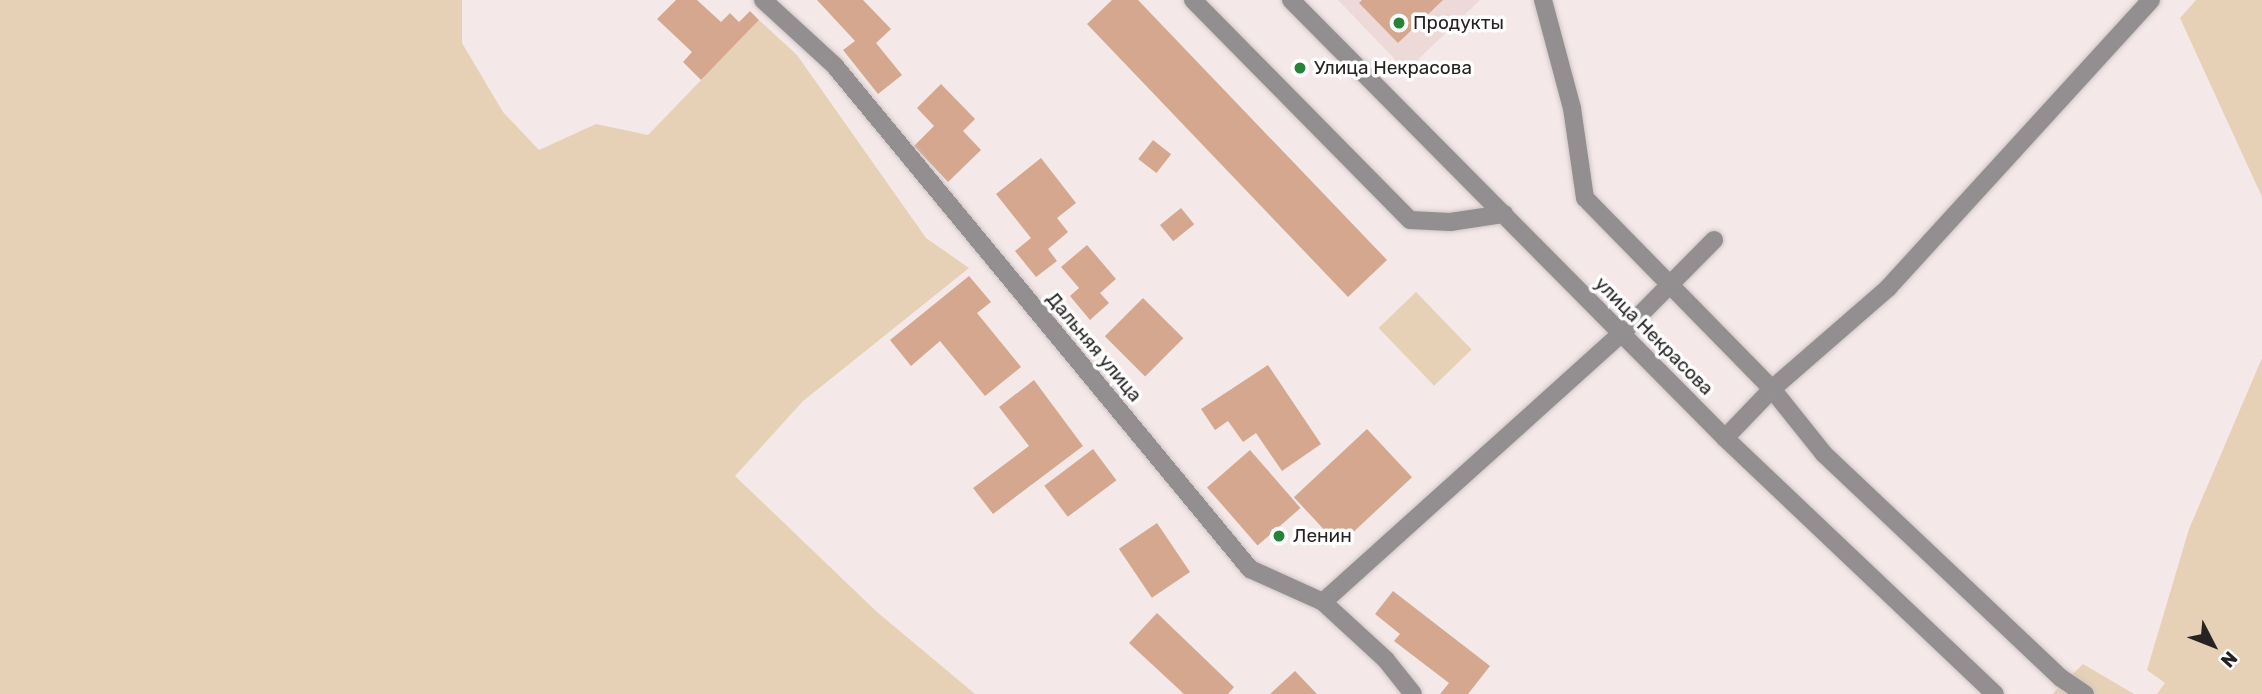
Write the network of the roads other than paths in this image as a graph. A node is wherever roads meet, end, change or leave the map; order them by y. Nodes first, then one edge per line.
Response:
1 (763, 0) edge
2 (1193, 0) edge
3 (1291, 0) edge
4 (1543, 0) edge
5 (2147, 1) edge
6 (1504, 214) junction
7 (1714, 240) dead end
8 (1669, 287) junction
9 (1622, 333) junction
10 (1772, 389) junction
11 (1725, 438) junction
12 (1323, 602) junction
13 (1413, 694) edge
14 (1995, 694) edge
15 (2085, 694) edge

1 - 12 street, Дальняя улица
2 - 6 street
3 - 6 street, улица Некрасова
4 - 8 street
5 - 10 street
6 - 9 street, улица Некрасова
7 - 8 street
8 - 9 street
8 - 10 street
9 - 11 street, улица Некрасова
9 - 12 street
10 - 11 street
10 - 15 street
11 - 14 street, улица Некрасова
12 - 13 street, Дальняя улица

